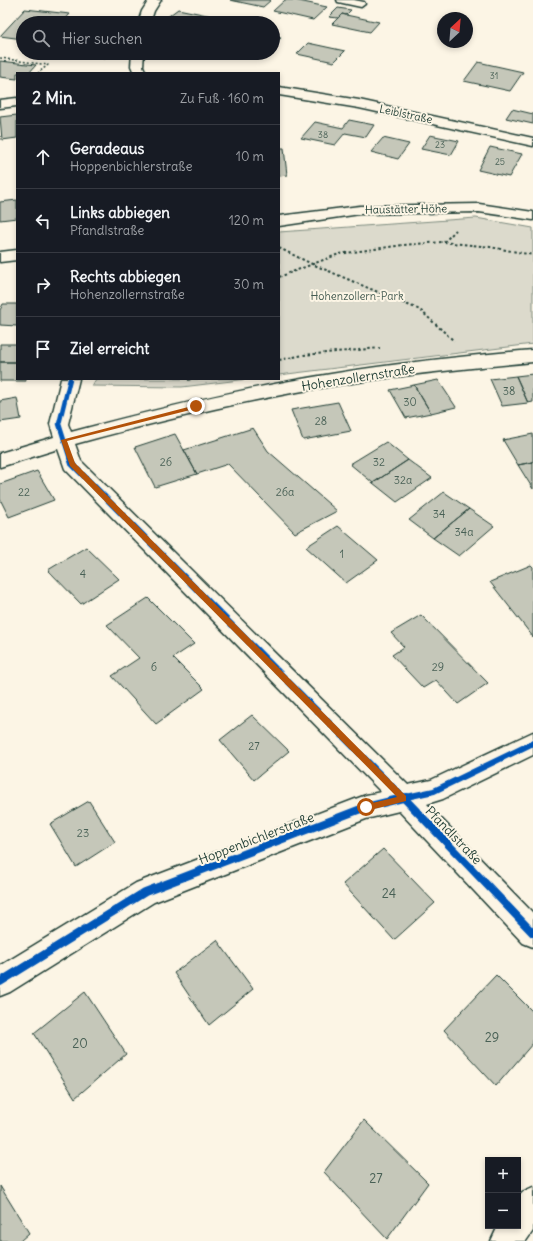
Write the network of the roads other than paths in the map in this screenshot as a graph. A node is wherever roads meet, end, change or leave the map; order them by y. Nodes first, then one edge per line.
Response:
1 (155, 0) edge
2 (341, 0) edge
3 (361, 4) dead end
4 (146, 16) edge
5 (137, 60) edge
6 (140, 72) edge
7 (280, 91) edge
8 (16, 102) edge
9 (0, 104) edge
10 (533, 142) edge
11 (533, 216) edge
12 (280, 221) edge
13 (16, 255) edge
14 (0, 257) edge
15 (533, 356) edge
16 (70, 380) edge
17 (63, 440) junction
18 (0, 460) edge
19 (533, 743) edge
20 (404, 798) junction
21 (533, 933) edge
22 (0, 982) edge
23 (533, 1202) edge
24 (521, 1220) edge
25 (515, 1229) edge
26 (507, 1241) edge

1 - 4 street
2 - 3 lane
5 - 6 street
7 - 10 street, Leiblstraße
8 - 9 street
11 - 12 street, Haustätter Höhe
13 - 14 street
15 - 17 street, Hohenzollernstraße
16 - 17 street
17 - 18 street, Hohenzollernstraße
17 - 20 street, Pfandlstraße
19 - 20 street, Hoppenbichlerstraße
20 - 21 street, Pfandlstraße
20 - 22 street, Hoppenbichlerstraße
23 - 24 street
25 - 26 street

